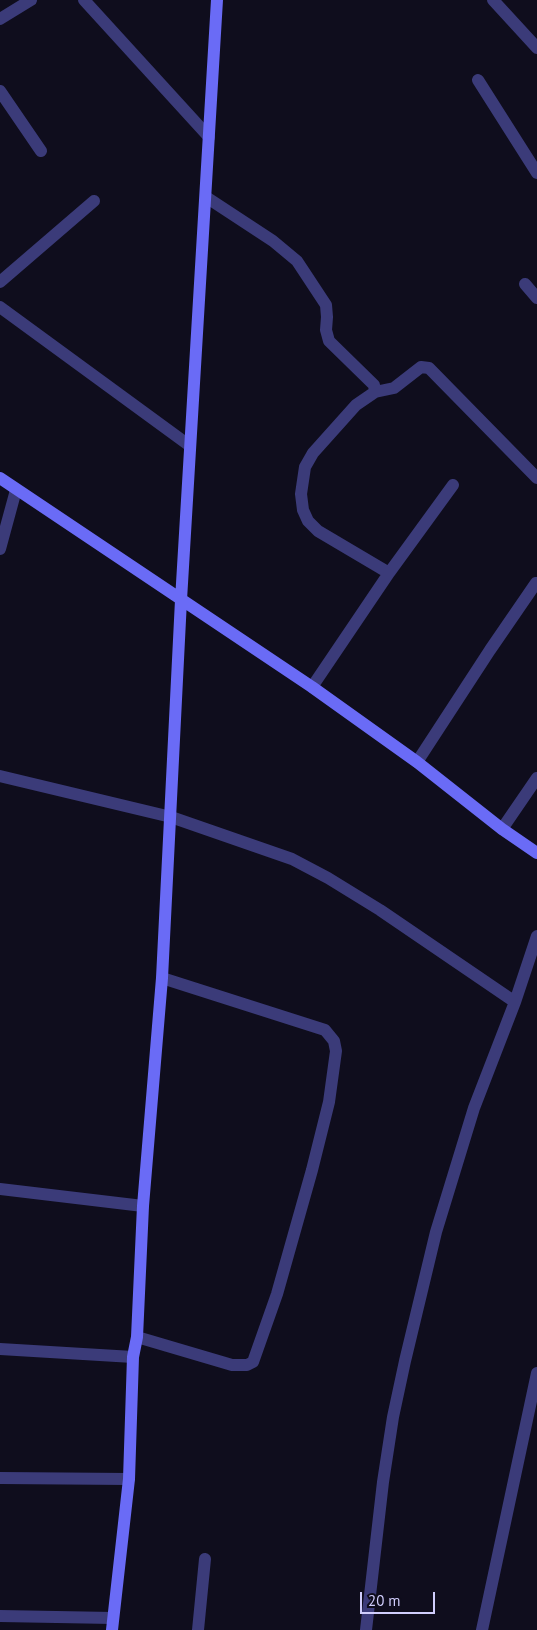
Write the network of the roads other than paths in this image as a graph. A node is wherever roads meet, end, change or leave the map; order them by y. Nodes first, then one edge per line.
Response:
1 (31, 0) edge
2 (84, 0) edge
3 (217, 0) edge
4 (493, 0) edge
5 (0, 19) edge
6 (537, 48) edge
7 (478, 80) dead end
8 (0, 91) edge
9 (209, 138) junction
10 (42, 151) dead end
11 (537, 173) edge
12 (206, 197) junction
13 (94, 201) dead end
14 (0, 282) edge
15 (525, 284) dead end
16 (537, 298) edge
17 (0, 307) edge
18 (375, 392) junction
19 (190, 446) junction
20 (0, 478) edge
21 (537, 478) edge
22 (453, 485) dead end
23 (16, 490) junction
24 (0, 549) edge
25 (388, 573) junction
26 (536, 583) edge
27 (181, 600) junction
28 (312, 687) junction
29 (417, 762) junction
30 (0, 776) edge
31 (537, 778) edge
32 (171, 817) junction
33 (502, 829) junction
34 (537, 853) edge
35 (537, 936) edge
36 (162, 978) junction
37 (515, 1002) junction
38 (0, 1189) edge
39 (143, 1206) junction
40 (137, 1336) junction
41 (0, 1349) edge
42 (133, 1356) junction
43 (537, 1373) edge
44 (0, 1478) edge
45 (129, 1479) junction
46 (205, 1559) dead end
47 (0, 1616) edge
48 (113, 1624) edge
49 (198, 1630) edge
50 (366, 1630) edge
51 (482, 1630) edge

1 - 5 street
2 - 9 street
3 - 9 street
4 - 6 street
7 - 11 street
8 - 10 street
9 - 12 street
12 - 18 street
12 - 19 street
13 - 14 street
15 - 16 street
17 - 19 street
18 - 21 street
18 - 25 street
19 - 27 street
20 - 23 street
22 - 25 street
23 - 24 street
23 - 27 street
25 - 28 street
26 - 29 street
27 - 28 street
27 - 32 street
28 - 29 street
29 - 33 street
30 - 32 street
31 - 33 street
32 - 36 street
32 - 37 street
33 - 34 street
35 - 37 street
36 - 39 street
36 - 40 street
37 - 50 street
38 - 39 street
39 - 40 street
40 - 42 street
41 - 42 street
42 - 45 street
43 - 51 street
44 - 45 street
45 - 48 street
46 - 49 street
47 - 48 street

